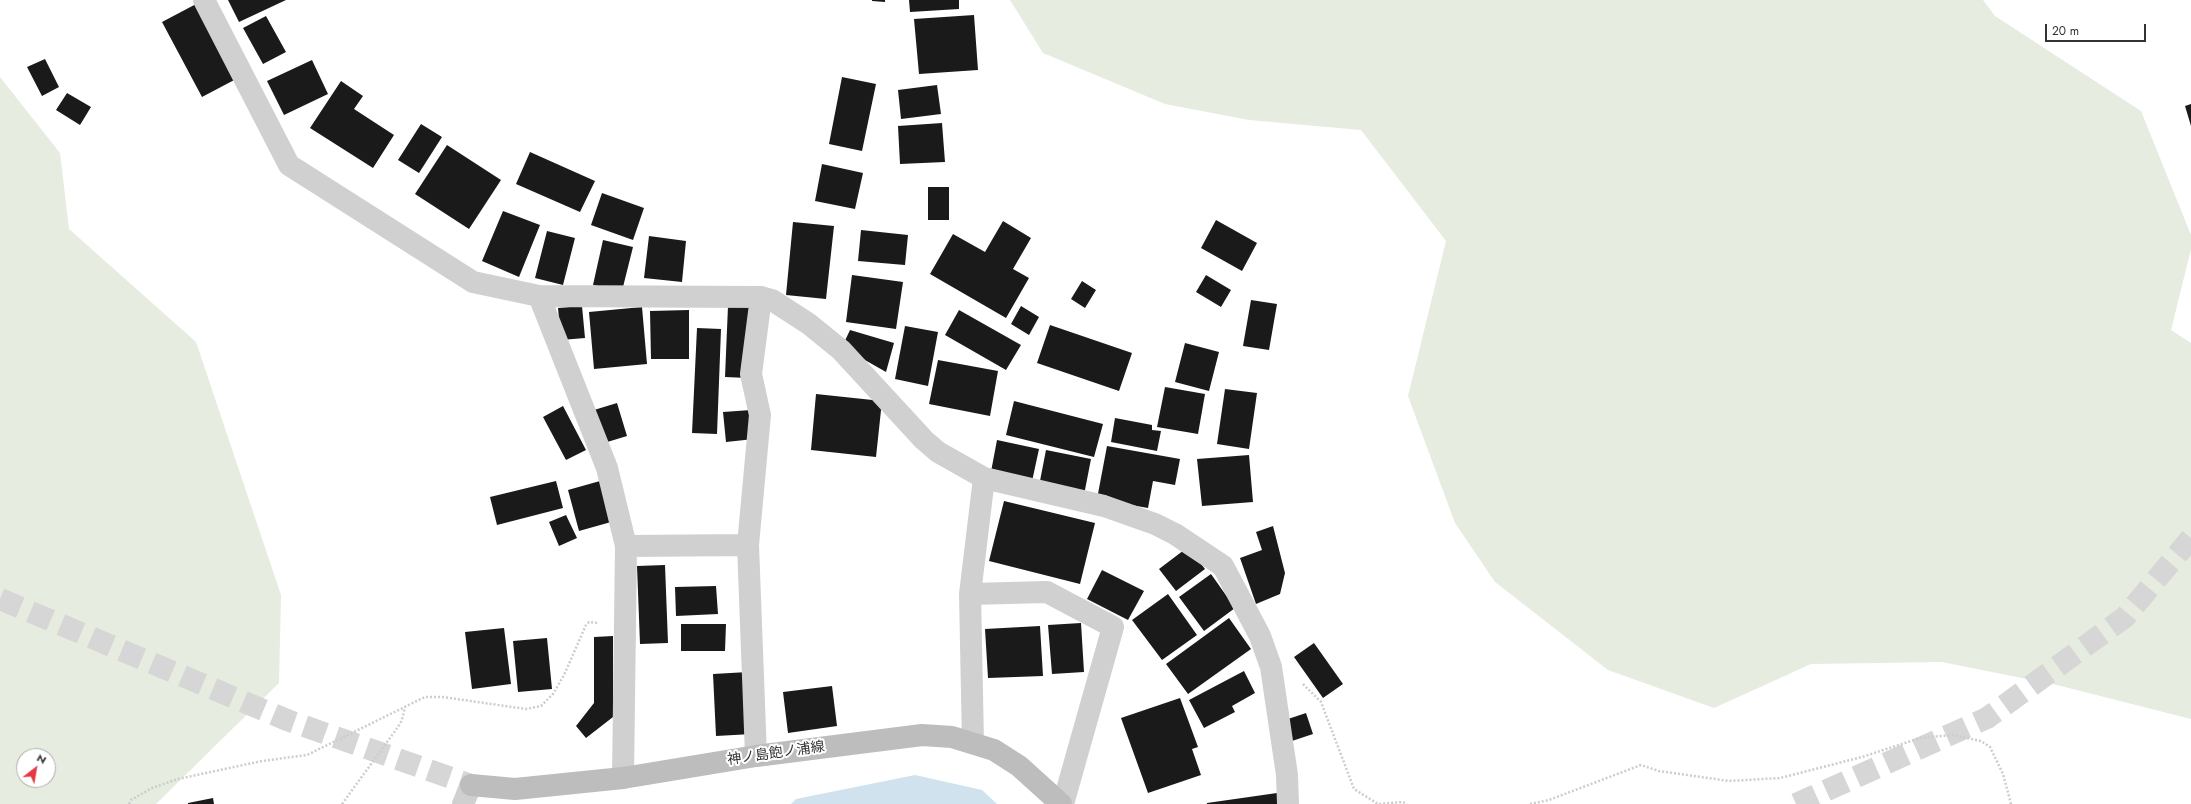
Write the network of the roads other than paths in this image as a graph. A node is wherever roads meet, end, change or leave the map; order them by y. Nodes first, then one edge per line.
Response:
1 (204, 0) edge
2 (539, 296) junction
3 (761, 297) junction
4 (984, 478) junction
5 (748, 545) junction
6 (626, 546) junction
7 (970, 594) junction
8 (973, 744) junction
9 (756, 756) junction
10 (623, 778) junction
11 (467, 795) tunnel mouth
12 (1062, 804) edge
13 (1288, 804) edge

1 - 2 street
2 - 3 street
2 - 6 street
3 - 4 street
3 - 5 street
4 - 7 street
4 - 13 street
5 - 6 street
5 - 9 street
6 - 10 street
7 - 8 street
7 - 12 street
8 - 9 main road, 神ノ島飽ノ浦線
8 - 12 main road, 神ノ島飽ノ浦線
9 - 10 main road, 神ノ島飽ノ浦線
10 - 11 main road, 神ノ島飽ノ浦線

